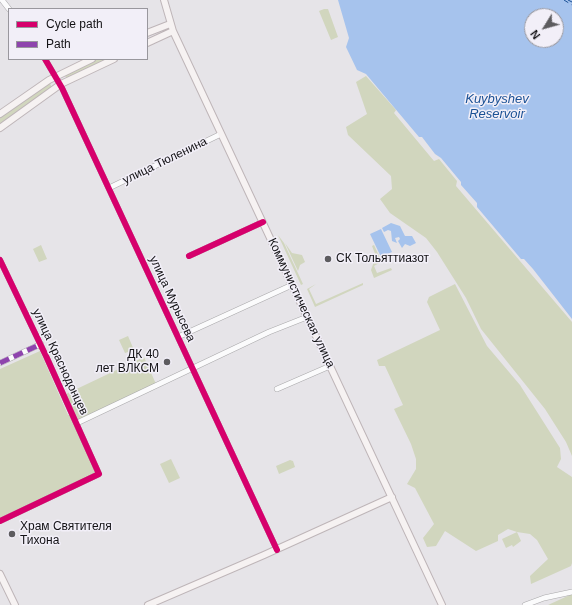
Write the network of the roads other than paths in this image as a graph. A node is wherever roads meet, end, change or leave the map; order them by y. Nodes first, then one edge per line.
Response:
1 (2, 0) edge
2 (164, 0) edge
3 (8, 8) edge
4 (170, 24) junction
5 (173, 31) junction
6 (148, 33) edge
7 (148, 44) edge
8 (45, 60) edge
9 (90, 60) edge
10 (112, 60) edge
11 (56, 76) junction
12 (60, 84) junction
13 (0, 114) edge
14 (0, 128) edge
15 (221, 134) junction
16 (109, 188) junction
17 (263, 222) junction
18 (189, 256) dead end
19 (0, 260) edge
20 (292, 285) junction
21 (307, 317) junction
22 (178, 337) junction
23 (41, 344) junction
24 (0, 363) edge
25 (330, 366) junction
26 (193, 368) junction
27 (277, 389) dead end
28 (77, 423) junction
29 (392, 497) junction
30 (0, 521) edge
31 (277, 550) junction
32 (0, 574) edge
33 (572, 592) edge
34 (554, 595) junction
35 (561, 598) dead end
36 (15, 605) edge
37 (148, 605) edge
38 (442, 605) edge
39 (525, 605) edge

1 - 3 street
2 - 4 main road, Коммунистическая улица
4 - 5 main road, Коммунистическая улица
4 - 6 main road
5 - 7 main road
5 - 15 main road, Коммунистическая улица
8 - 11 street, улица Мурысева
9 - 11 main road
10 - 12 main road
11 - 12 street, улица Мурысева
11 - 13 main road
12 - 14 main road
12 - 16 street, улица Мурысева
15 - 16 street, улица Тюленина
15 - 17 main road, Коммунистическая улица
16 - 22 street, улица Мурысева
17 - 18 street
17 - 20 main road, Коммунистическая улица
19 - 23 street, улица Краснодонцев
20 - 21 main road, Коммунистическая улица
20 - 22 street
21 - 25 main road, Коммунистическая улица
21 - 26 street
22 - 26 street, улица Мурысева
23 - 24 street
23 - 28 street, улица Краснодонцев
25 - 27 street
25 - 29 main road, Коммунистическая улица
26 - 28 street
26 - 31 street, улица Мурысева
28 - 30 street, улица Краснодонцев
29 - 31 main road
29 - 38 main road, Коммунистическая улица
31 - 37 main road
32 - 36 main road
33 - 34 street
34 - 35 street
34 - 39 street

